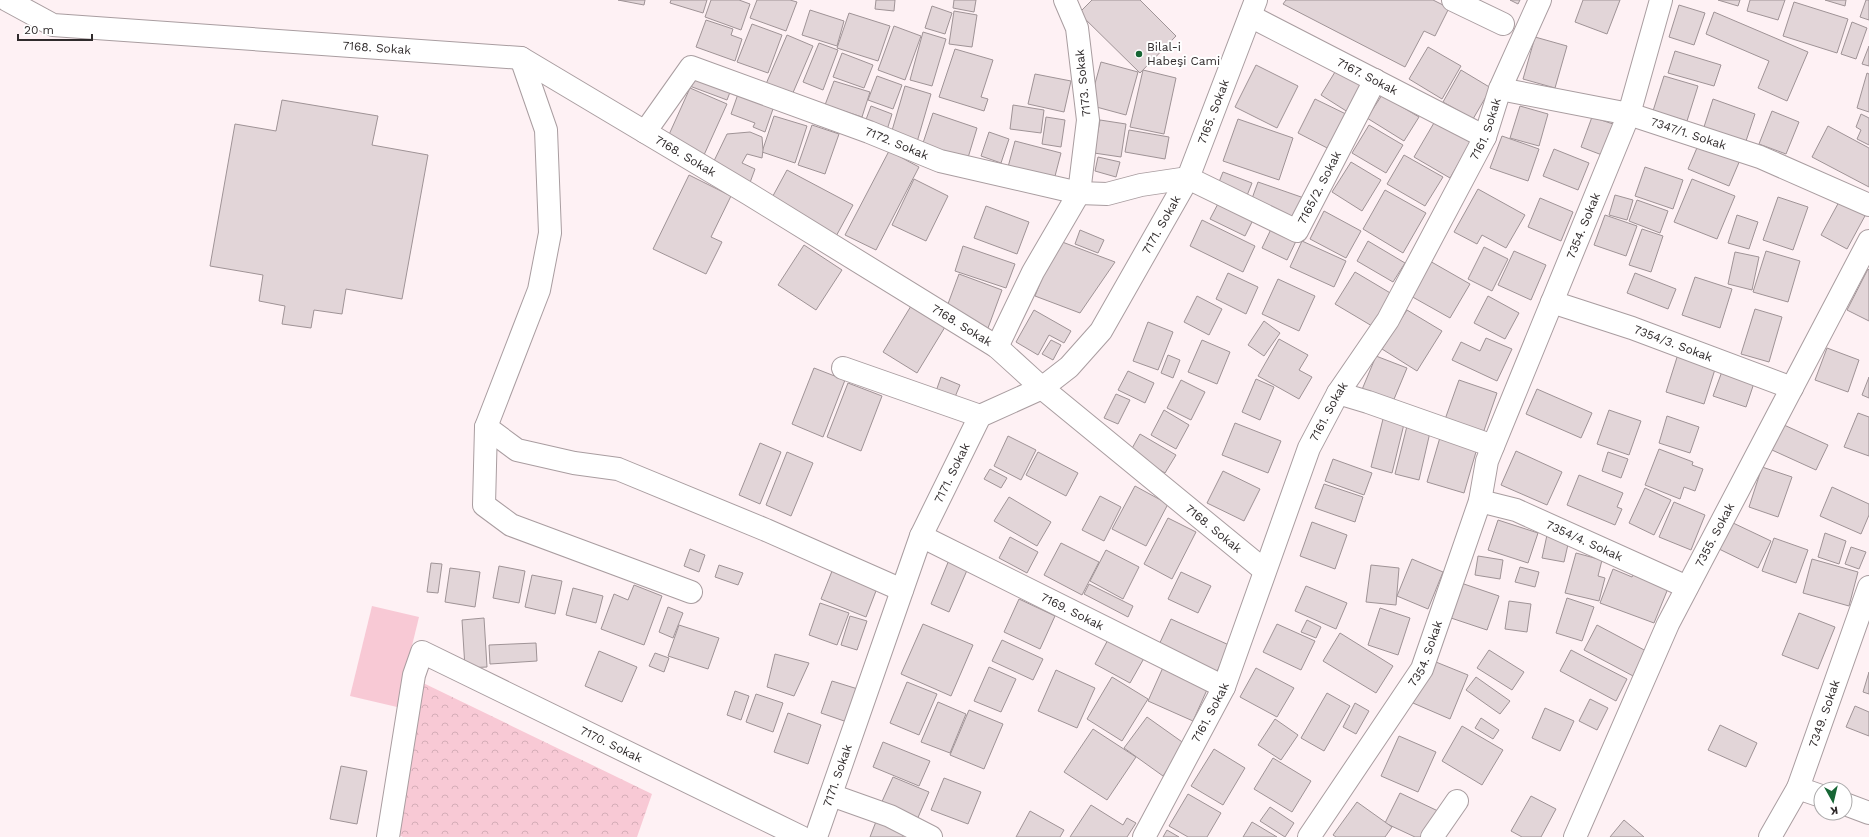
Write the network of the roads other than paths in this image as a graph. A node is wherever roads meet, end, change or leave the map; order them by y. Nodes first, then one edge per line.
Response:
1 (7, 0) edge
2 (1065, 0) edge
3 (1453, 0) edge
4 (1540, 0) edge
5 (1661, 0) edge
6 (1253, 8) edge
7 (1503, 24) dead end
8 (521, 58) junction
9 (1375, 80) junction
10 (1500, 89) junction
11 (1629, 114) junction
12 (645, 132) junction
13 (1485, 137) junction
14 (1188, 178) junction
15 (1079, 193) junction
16 (1869, 205) edge
17 (1869, 241) edge
18 (1552, 302) junction
19 (997, 347) junction
20 (843, 368) dead end
21 (1042, 388) junction
22 (1792, 388) junction
23 (1338, 393) junction
24 (980, 416) junction
25 (486, 427) junction
26 (1493, 446) junction
27 (1480, 501) junction
28 (921, 536) junction
29 (1264, 570) junction
30 (1687, 587) junction
31 (1869, 587) edge
32 (902, 590) junction
33 (691, 592) dead end
34 (1224, 687) junction
35 (1798, 788) junction
36 (1813, 793) edge
37 (831, 795) junction
38 (1457, 801) dead end
39 (1853, 807) edge
40 (1869, 813) edge
41 (388, 837) edge
42 (801, 837) edge
43 (816, 837) edge
44 (931, 837) edge
45 (1144, 837) edge
46 (1309, 837) edge
47 (1432, 837) edge
48 (1575, 837) edge
49 (1770, 837) edge

1 - 8 street, 7168. Sokak
2 - 15 street, 7173. Sokak
3 - 7 street
4 - 10 street, 7161. Sokak
5 - 11 street, 7354. Sokak
6 - 9 street, 7167. Sokak
6 - 14 street, 7165. Sokak
8 - 12 street, 7168. Sokak
8 - 25 street
9 - 13 street, 7167. Sokak
9 - 14 street, 7165/2. Sokak
10 - 11 street, 7347/1. Sokak
10 - 13 street, 7161. Sokak
11 - 16 street, 7347/1. Sokak
11 - 18 street, 7354. Sokak
12 - 15 street, 7172. Sokak
12 - 19 street, 7168. Sokak
13 - 23 street, 7161. Sokak
14 - 15 street, 7172. Sokak
14 - 21 street, 7171. Sokak
15 - 19 street
17 - 22 street, 7355. Sokak
18 - 22 street, 7354/3. Sokak
18 - 26 street, 7354. Sokak
19 - 21 street, 7168. Sokak
20 - 24 street
21 - 24 street, 7171. Sokak
21 - 29 street, 7168. Sokak
22 - 30 street, 7355. Sokak
23 - 26 street
23 - 29 street, 7161. Sokak
24 - 28 street, 7171. Sokak
25 - 32 street
25 - 33 street
26 - 27 street, 7354. Sokak
27 - 30 street, 7354/4. Sokak
27 - 46 street, 7354. Sokak
28 - 32 street, 7171. Sokak
28 - 34 street, 7169. Sokak
29 - 34 street, 7161. Sokak
30 - 48 street, 7355. Sokak
31 - 35 street, 7349. Sokak
32 - 37 street, 7171. Sokak
34 - 45 street, 7161. Sokak
35 - 36 street
35 - 49 street, 7349. Sokak
37 - 43 street, 7171. Sokak
37 - 44 street
38 - 47 street
39 - 40 street
41 - 42 street, 7170. Sokak

